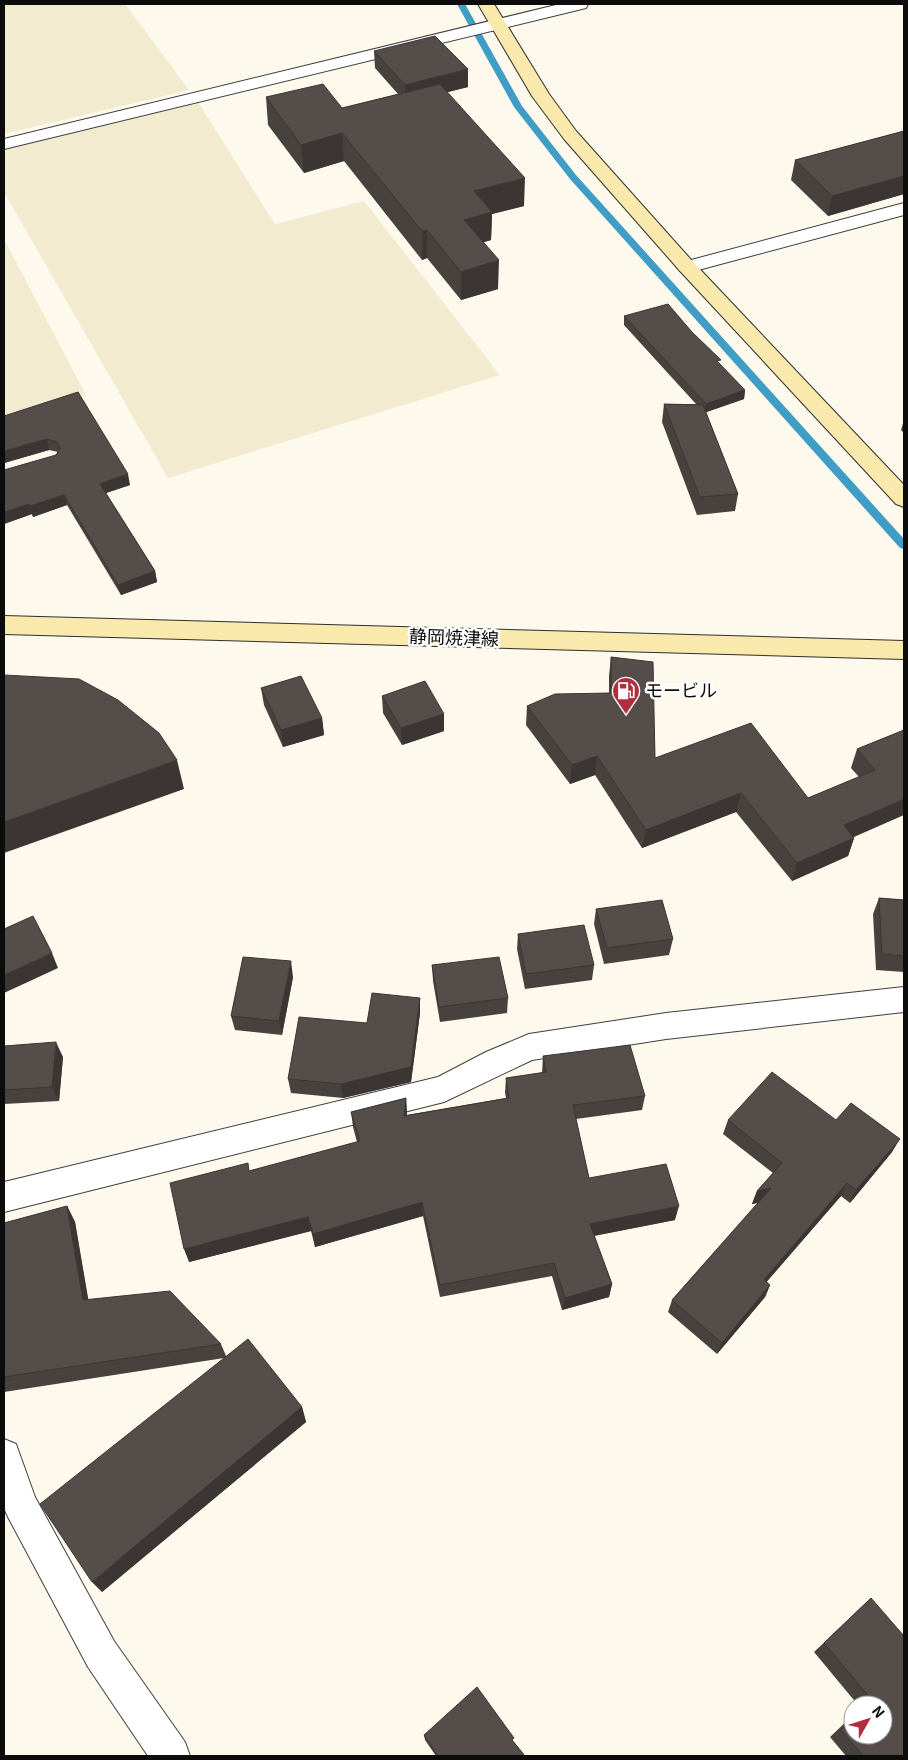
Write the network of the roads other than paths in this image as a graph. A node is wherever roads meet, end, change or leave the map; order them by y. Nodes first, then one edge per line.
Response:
1 (486, 4) edge
2 (580, 4) edge
3 (497, 24) junction
4 (4, 144) edge
5 (904, 209) edge
6 (687, 267) junction
7 (904, 499) edge
8 (4, 625) edge
9 (904, 650) edge
10 (904, 999) edge
11 (4, 1197) edge
12 (4, 1456) edge
13 (171, 1756) edge

1 - 3 street
2 - 3 street
3 - 4 street
3 - 6 street
5 - 6 street
6 - 7 street
8 - 9 street, 静岡焼津線
10 - 11 street
12 - 13 street

